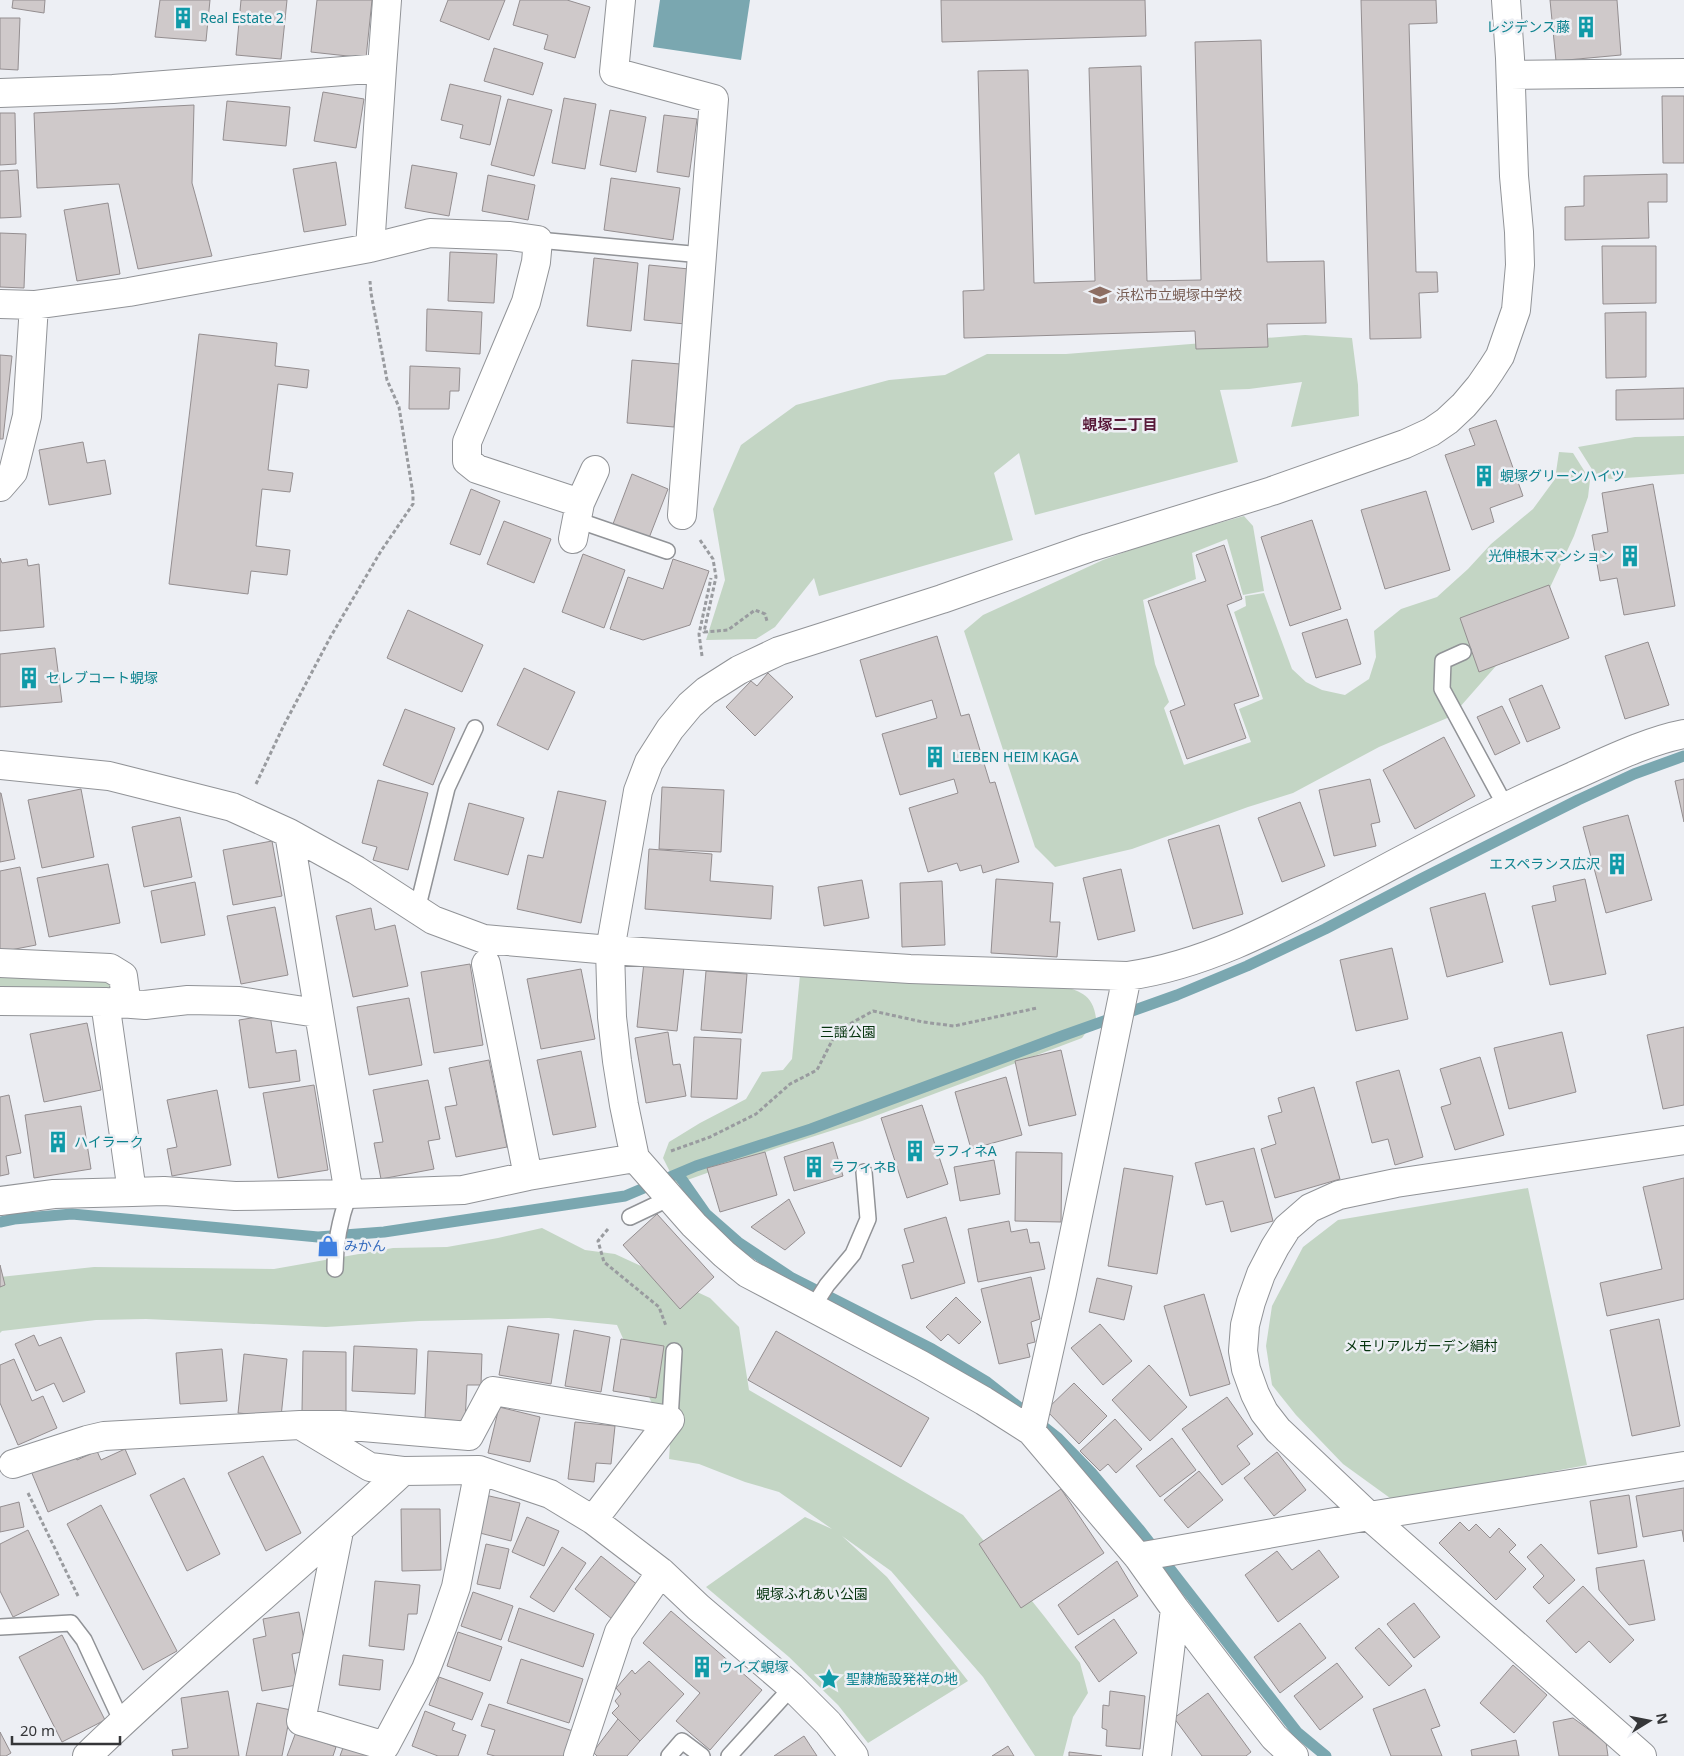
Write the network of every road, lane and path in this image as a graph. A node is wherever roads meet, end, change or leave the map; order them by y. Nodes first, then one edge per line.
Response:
1 (387, 0) edge
2 (621, 0) edge
3 (1506, 0) edge
4 (382, 68) junction
5 (1684, 73) edge
6 (1510, 75) junction
7 (0, 93) edge
8 (538, 240) junction
9 (370, 248) junction
10 (702, 255) junction
11 (0, 304) edge
12 (34, 305) junction
13 (595, 470) dead end
14 (0, 487) edge
15 (682, 515) joint
16 (577, 521) junction
17 (667, 551) dead end
18 (711, 578) dead end
19 (779, 651) junction
20 (1463, 652) dead end
21 (703, 694) junction
22 (475, 728) dead end
23 (1684, 734) edge
24 (0, 765) edge
25 (1506, 806) junction
26 (243, 812) junction
27 (289, 833) junction
28 (417, 910) junction
29 (610, 950) junction
30 (0, 963) edge
31 (486, 964) dead end
32 (0, 1001) edge
33 (1121, 1001) junction
34 (111, 1003) junction
35 (1039, 1007) dead end
36 (317, 1012) junction
37 (1684, 1140) edge
38 (864, 1172) dead end
39 (528, 1176) junction
40 (655, 1181) junction
41 (132, 1192) junction
42 (349, 1194) junction
43 (0, 1201) edge
44 (630, 1217) joint
45 (335, 1269) dead end
46 (817, 1302) junction
47 (674, 1351) joint
48 (1034, 1417) junction
49 (670, 1420) junction
50 (300, 1425) junction
51 (13, 1464) dead end
52 (1684, 1466) edge
53 (479, 1470) junction
54 (403, 1471) junction
55 (1369, 1516) junction
56 (593, 1520) junction
57 (339, 1531) junction
58 (1153, 1554) junction
59 (661, 1572) junction
60 (1175, 1609) junction
61 (0, 1627) edge
62 (792, 1687) junction
63 (122, 1722) junction
64 (87, 1756) edge
65 (578, 1756) edge
66 (669, 1756) edge
67 (702, 1756) edge
68 (729, 1756) edge
69 (854, 1756) edge
70 (1157, 1756) edge
71 (1294, 1756) edge
72 (1642, 1756) edge

1 - 4 street
2 - 10 street
3 - 6 street
4 - 7 street
4 - 9 street
5 - 6 street
6 - 19 street
8 - 9 street
8 - 10 lane
8 - 16 street
9 - 12 street
9 - 26 path
10 - 15 street
11 - 12 street
12 - 14 street
13 - 16 street
15 - 19 path
16 - 17 lane
18 - 21 path
19 - 21 street
20 - 25 lane
21 - 29 street
22 - 28 lane
23 - 25 street
24 - 26 street
25 - 33 street
26 - 27 street
27 - 28 street
27 - 36 street
28 - 29 street
29 - 33 street
29 - 40 street
30 - 34 street
31 - 39 street
32 - 34 street
33 - 48 street
34 - 36 street
34 - 41 street
35 - 40 path
36 - 42 street
37 - 55 street
38 - 46 lane
39 - 40 street
39 - 42 street
40 - 44 lane
40 - 46 street
41 - 42 street
41 - 43 street
42 - 45 lane
44 - 47 path
46 - 48 street
47 - 49 lane
48 - 58 street
49 - 50 street
49 - 56 street
50 - 51 street
50 - 54 street
52 - 55 street
53 - 54 street
53 - 56 street
53 - 57 street
54 - 57 street
55 - 58 street
55 - 72 street
56 - 59 street
57 - 63 street
58 - 60 street
59 - 62 street
59 - 65 street
60 - 70 street
60 - 71 street
61 - 63 lane
62 - 68 lane
62 - 69 street
63 - 64 street
66 - 67 lane

